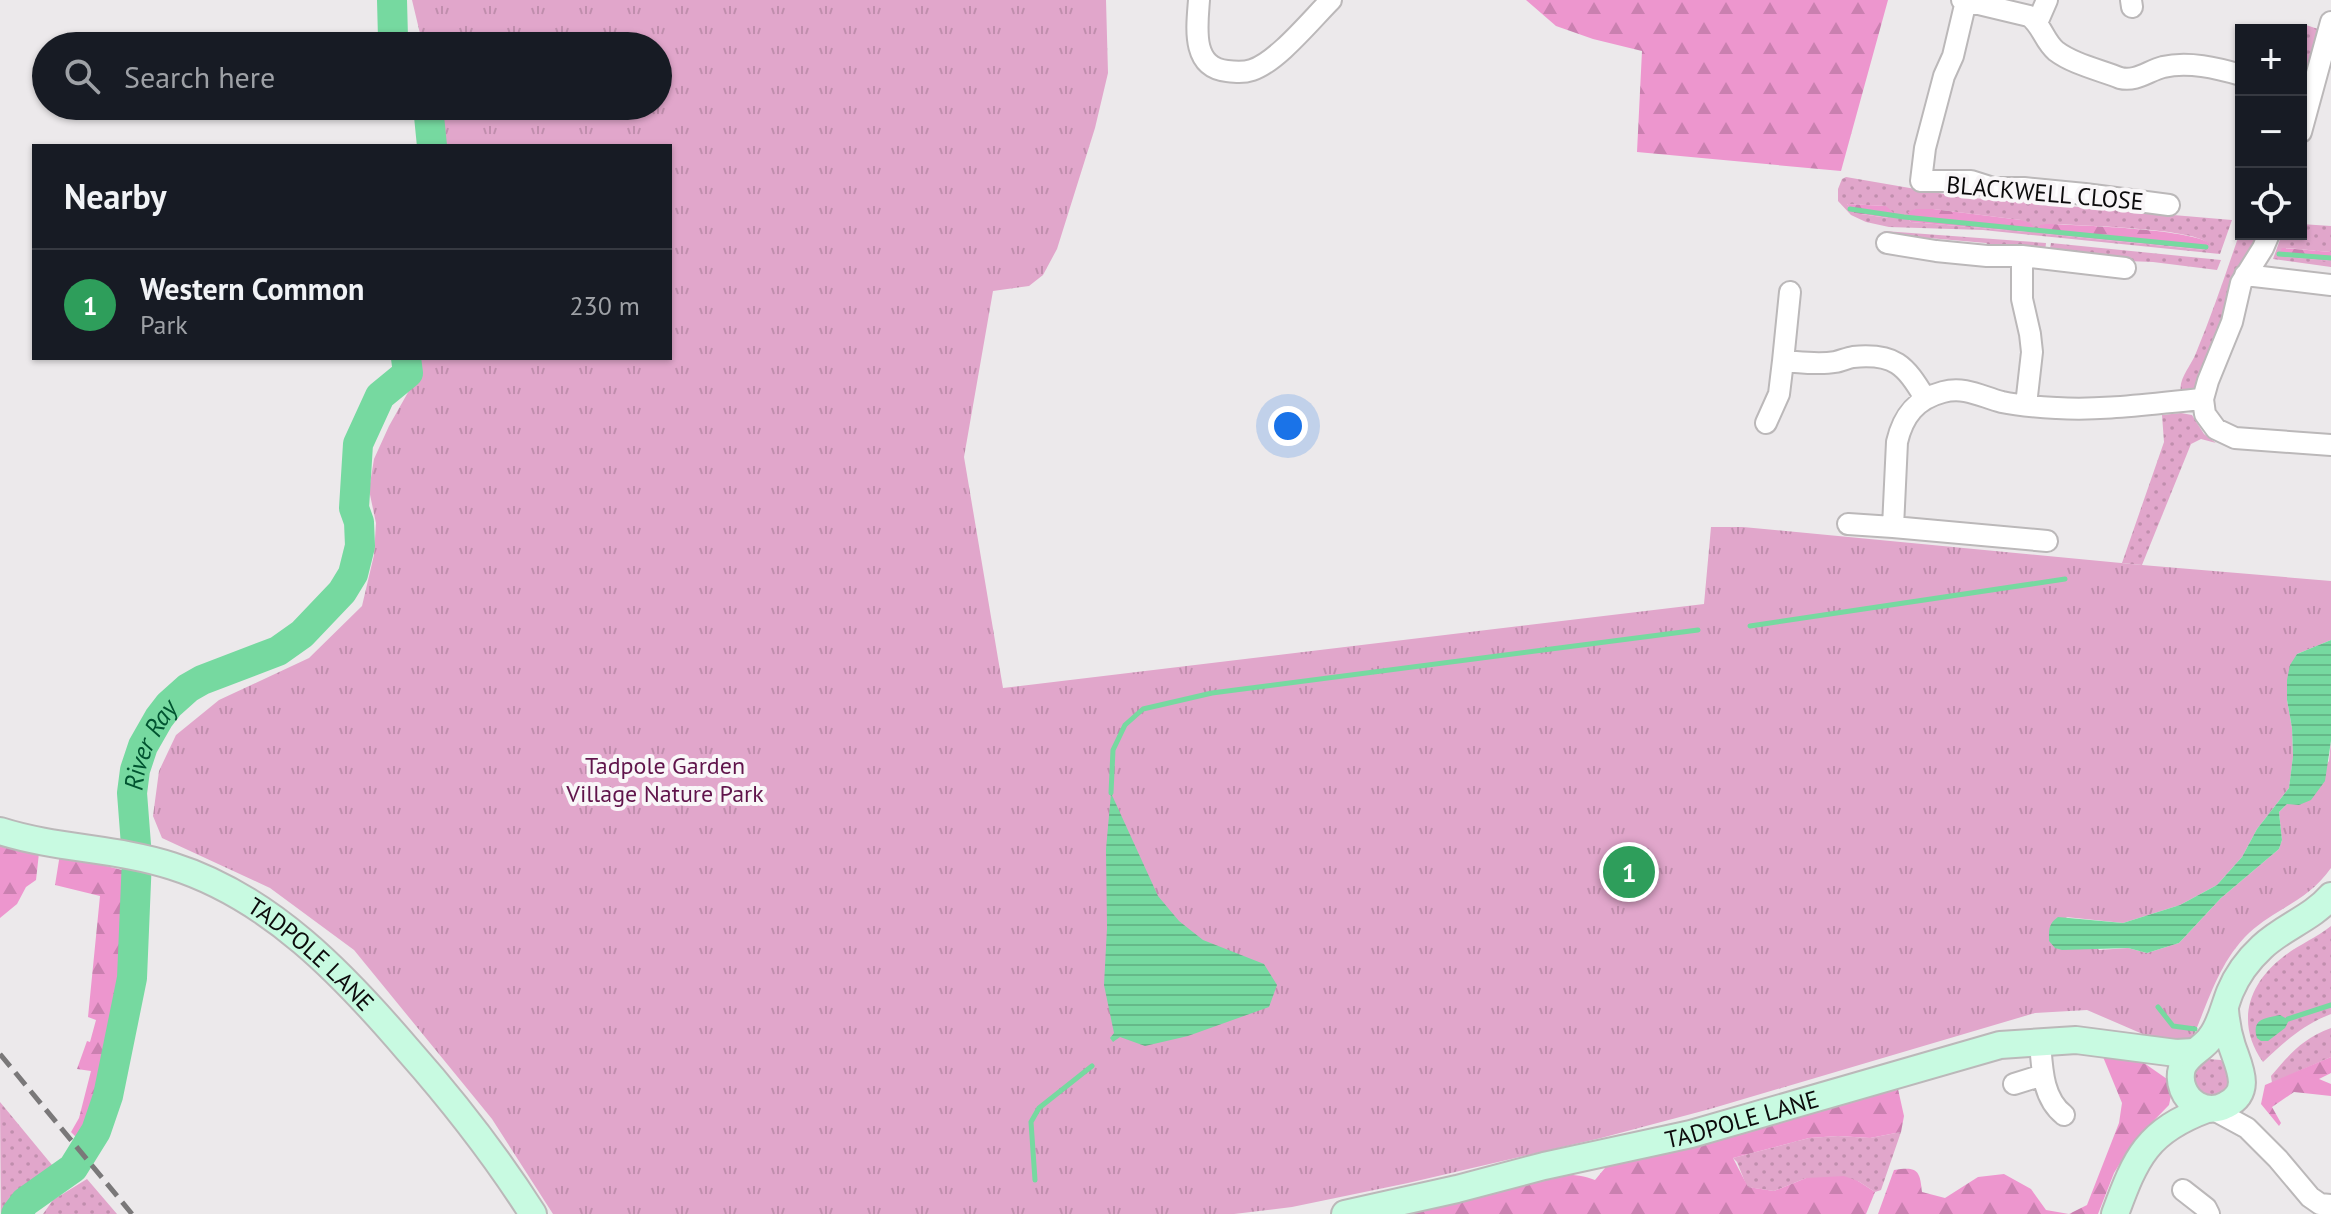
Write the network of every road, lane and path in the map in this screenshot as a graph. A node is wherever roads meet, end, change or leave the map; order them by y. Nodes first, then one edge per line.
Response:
1 (1199, 0) edge
2 (1331, 0) edge
3 (1964, 0) edge
4 (2047, 0) edge
5 (2331, 22) edge
6 (2037, 23) junction
7 (2235, 74) edge
8 (2307, 92) edge
9 (2169, 205) dead end
10 (2266, 240) edge
11 (1887, 243) dead end
12 (2022, 256) junction
13 (2125, 268) dead end
14 (2245, 275) junction
15 (2331, 285) edge
16 (1790, 292) dead end
17 (1783, 361) junction
18 (1925, 398) junction
19 (2203, 399) junction
20 (2026, 405) junction
21 (1766, 423) dead end
22 (2331, 445) edge
23 (1848, 524) dead end
24 (1893, 527) junction
25 (2047, 541) dead end
26 (0, 831) edge
27 (2331, 896) edge
28 (2225, 1010) junction
29 (2040, 1041) junction
30 (2140, 1047) junction
31 (2197, 1051) junction
32 (2238, 1062) junction
33 (2043, 1075) junction
34 (2181, 1081) junction
35 (2014, 1084) dead end
36 (2239, 1094) junction
37 (2210, 1109) junction
38 (2064, 1115) dead end
39 (2166, 1127) junction
40 (2247, 1128) junction
41 (2183, 1190) dead end
42 (2318, 1207) edge
43 (533, 1214) edge
44 (1345, 1214) edge
45 (2115, 1214) edge
46 (2209, 1214) edge

1 - 2 street
3 - 6 street
3 - 9 street, BLACKWELL CLOSE
4 - 6 street
5 - 8 street
6 - 7 street
10 - 14 street
11 - 12 street
12 - 13 street
12 - 20 street
14 - 15 street
14 - 19 street
16 - 17 street
17 - 18 street
17 - 21 street
18 - 20 street
18 - 24 street
19 - 20 street
19 - 22 street
23 - 24 street
24 - 25 street
26 - 43 street, TADPOLE LANE
27 - 28 street
28 - 31 street
28 - 32 street
29 - 30 street, TADPOLE LANE
29 - 33 street
29 - 44 street, TADPOLE LANE
30 - 31 street, TADPOLE LANE
30 - 34 street
31 - 32 street, TADPOLE LANE
31 - 34 street
32 - 36 street
33 - 35 street
33 - 38 street
34 - 37 street
34 - 39 street
36 - 37 street
36 - 40 street
37 - 39 street
37 - 40 street
39 - 45 street
40 - 42 street
41 - 46 street

